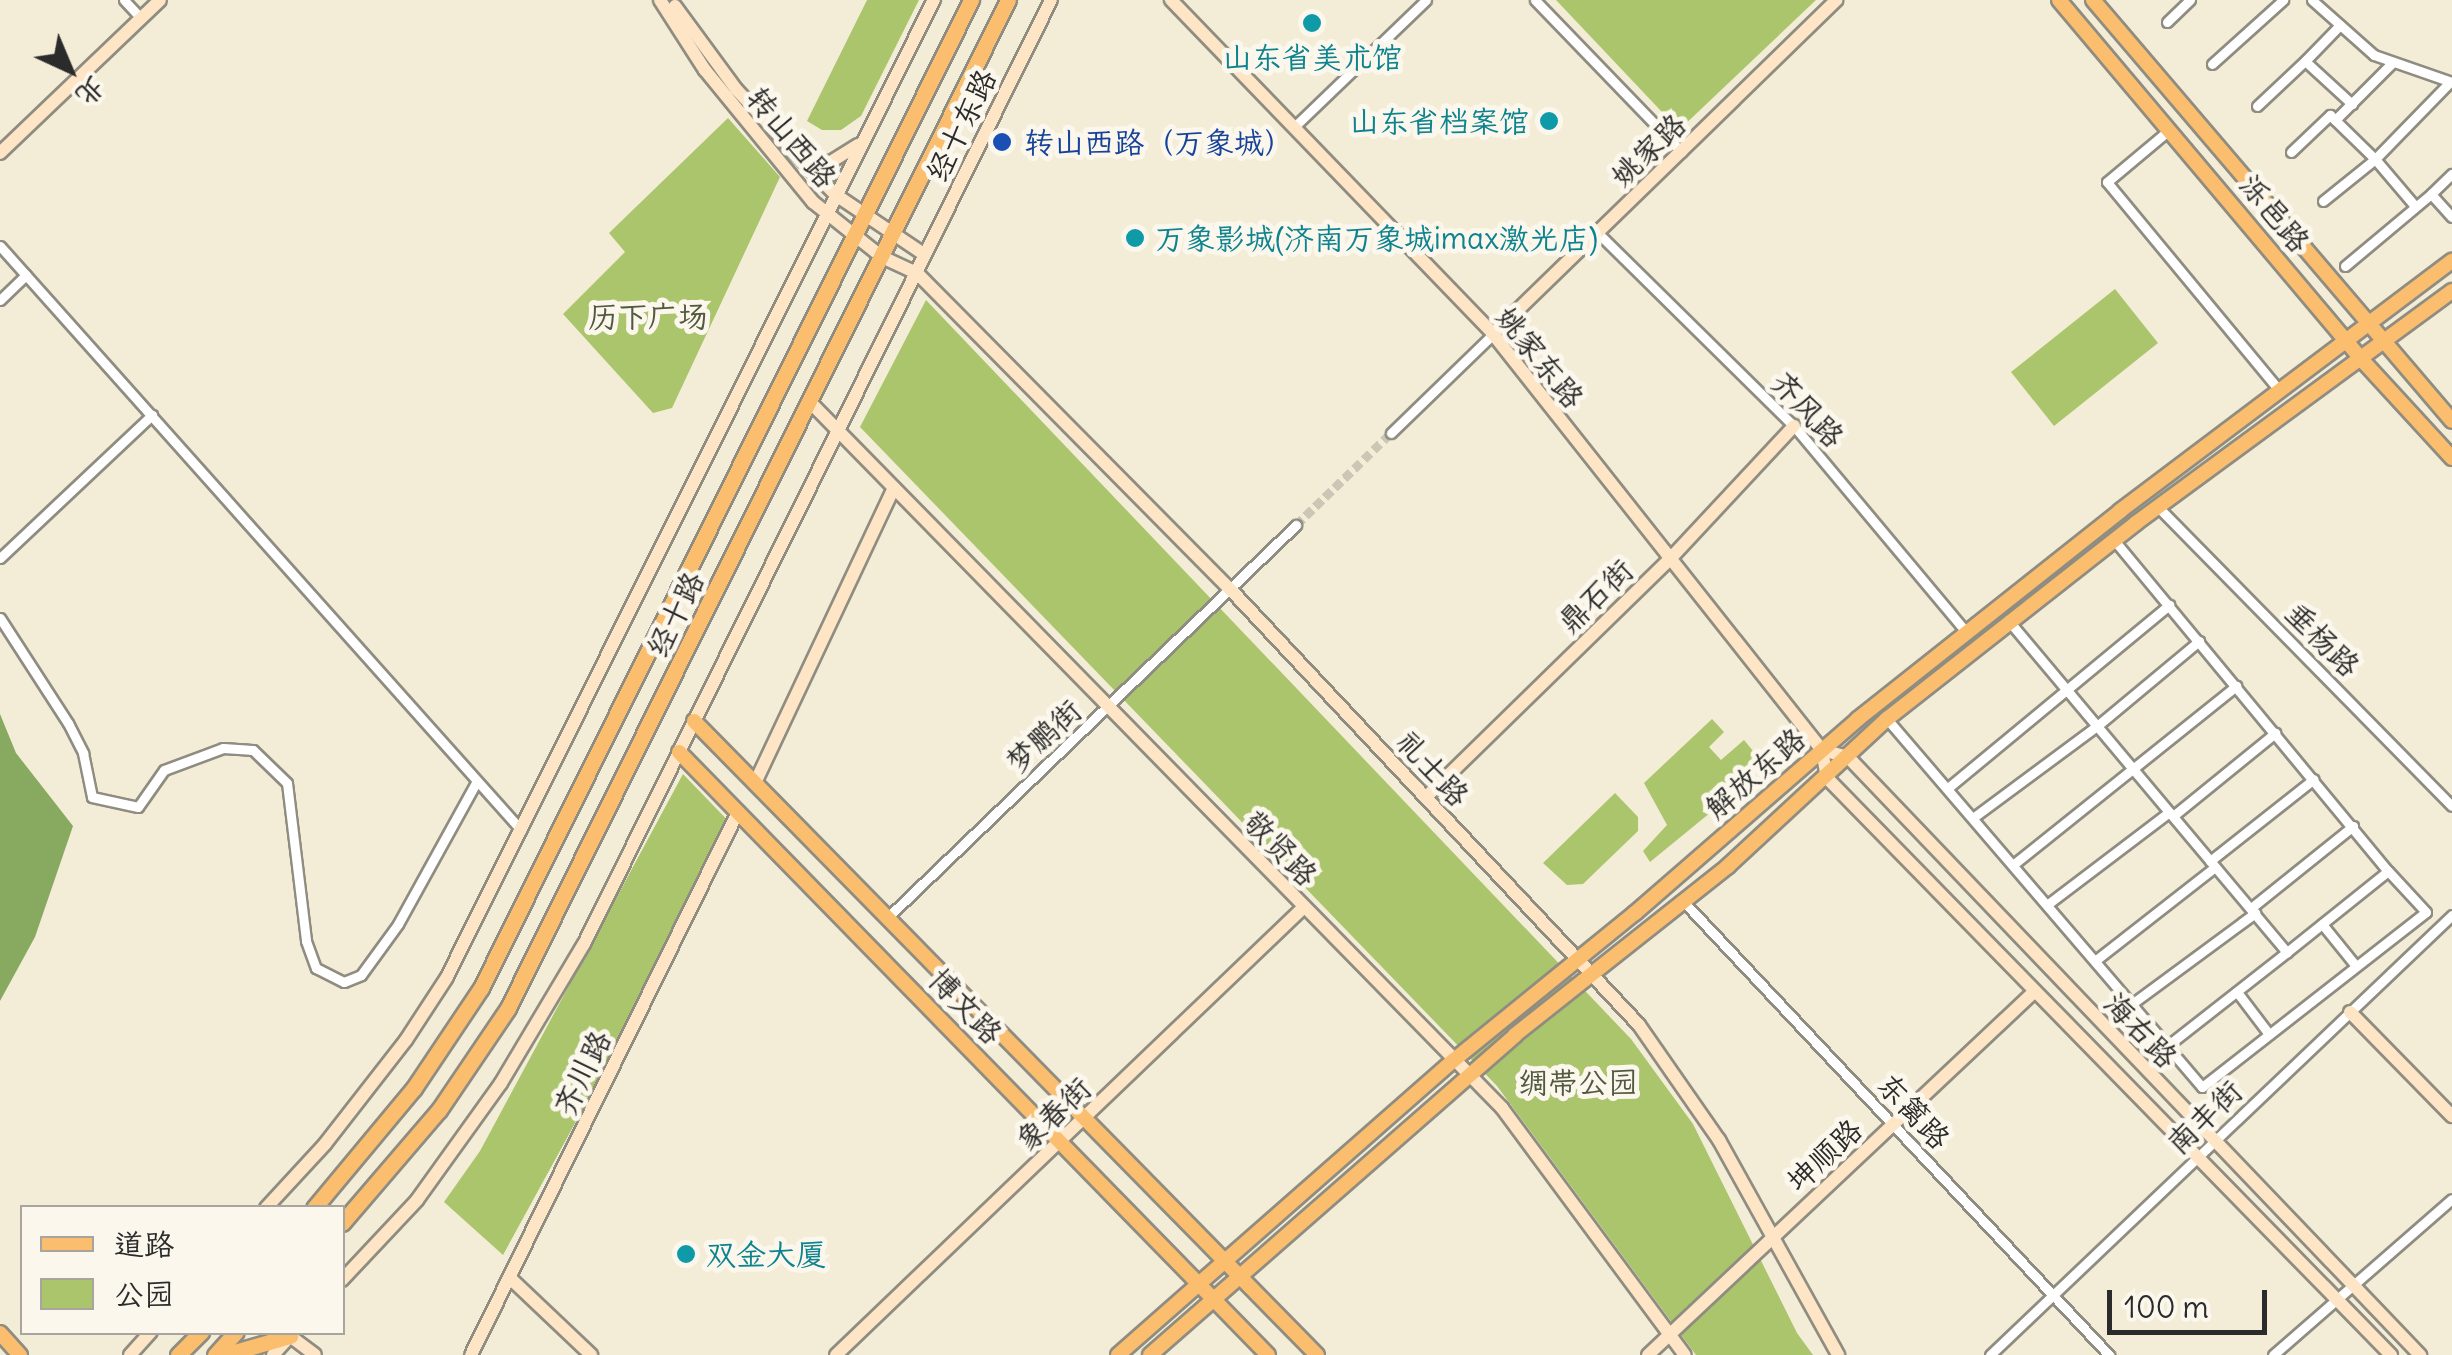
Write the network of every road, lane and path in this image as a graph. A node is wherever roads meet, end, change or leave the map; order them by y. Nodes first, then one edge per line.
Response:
1 (124, 0) edge
2 (160, 0) edge
3 (660, 0) edge
4 (670, 0) edge
5 (934, 0) edge
6 (971, 0) edge
7 (1008, 0) edge
8 (1052, 0) edge
9 (1172, 0) edge
10 (1426, 0) edge
11 (1535, 0) edge
12 (1837, 0) edge
13 (2059, 0) edge
14 (2092, 0) edge
15 (2190, 0) edge
16 (2283, 0) edge
17 (2312, 0) edge
18 (141, 18) junction
19 (2167, 22) dead end
20 (2340, 25) junction
21 (2306, 60) junction
22 (2393, 62) junction
23 (2212, 64) dead end
24 (2451, 82) edge
25 (2352, 104) junction
26 (2257, 106) dead end
27 (2335, 120) junction
28 (1294, 127) junction
29 (2169, 130) junction
30 (863, 140) junction
31 (789, 147) junction
32 (1682, 152) junction
33 (2291, 152) dead end
34 (0, 153) edge
35 (2375, 159) junction
36 (2452, 174) edge
37 (2431, 194) junction
38 (836, 195) junction
39 (2323, 201) dead end
40 (2415, 206) junction
41 (865, 214) junction
42 (826, 216) junction
43 (2452, 216) edge
44 (892, 233) junction
45 (1598, 234) junction
46 (855, 238) junction
47 (0, 246) edge
48 (925, 254) junction
49 (882, 257) junction
50 (2452, 261) edge
51 (2345, 266) dead end
52 (917, 274) junction
53 (26, 275) junction
54 (2452, 291) edge
55 (0, 300) edge
56 (2370, 326) junction
57 (1493, 334) junction
58 (2348, 342) junction
59 (2383, 344) junction
60 (2362, 360) junction
61 (2280, 392) junction
62 (810, 402) junction
63 (152, 416) junction
64 (2452, 420) edge
65 (1794, 426) junction
66 (838, 430) junction
67 (1391, 433) tunnel mouth
68 (2452, 458) edge
69 (894, 488) junction
70 (2158, 508) junction
71 (1296, 525) tunnel mouth
72 (2114, 540) junction
73 (0, 558) edge
74 (1670, 559) junction
75 (1231, 590) junction
76 (2169, 605) junction
77 (0, 618) edge
78 (2008, 620) junction
79 (1966, 632) junction
80 (2199, 641) junction
81 (2236, 686) junction
82 (2067, 690) junction
83 (1109, 708) junction
84 (1888, 719) junction
85 (694, 721) junction
86 (2097, 726) junction
87 (2275, 732) junction
88 (1822, 750) junction
89 (679, 752) junction
90 (1848, 757) junction
91 (2133, 769) junction
92 (1826, 778) junction
93 (2314, 778) junction
94 (477, 780) junction
95 (755, 783) junction
96 (1949, 788) junction
97 (1426, 796) junction
98 (2452, 806) edge
99 (738, 812) junction
100 (2171, 814) junction
101 (1974, 817) junction
102 (2353, 826) junction
103 (522, 830) junction
104 (2014, 864) junction
105 (2213, 864) junction
106 (2388, 871) junction
107 (1683, 901) junction
108 (2048, 904) junction
109 (1304, 907) junction
110 (2253, 910) junction
111 (2452, 914) edge
112 (888, 917) junction
113 (2322, 924) junction
114 (2287, 952) junction
115 (1578, 959) junction
116 (2096, 960) junction
117 (2356, 966) junction
118 (1590, 974) junction
119 (2035, 992) junction
120 (2236, 992) junction
121 (2132, 1003) junction
122 (2350, 1012) junction
123 (2270, 1034) junction
124 (2167, 1046) junction
125 (1454, 1060) junction
126 (1470, 1075) junction
127 (2452, 1116) edge
128 (1086, 1118) junction
129 (1893, 1125) junction
130 (2214, 1141) junction
131 (1061, 1142) junction
132 (2199, 1156) junction
133 (2452, 1199) edge
134 (269, 1205) edge
135 (316, 1205) edge
136 (345, 1220) edge
137 (1770, 1240) junction
138 (1225, 1261) junction
139 (1240, 1276) junction
140 (345, 1277) edge
141 (510, 1278) junction
142 (1200, 1284) junction
143 (2355, 1287) junction
144 (2052, 1296) junction
145 (2335, 1298) junction
146 (1212, 1301) junction
147 (0, 1333) edge
148 (1671, 1334) junction
149 (148, 1335) edge
150 (198, 1335) edge
151 (233, 1335) edge
152 (288, 1335) edge
153 (290, 1335) edge
154 (292, 1335) edge
155 (20, 1355) edge
156 (130, 1355) edge
157 (178, 1355) edge
158 (215, 1355) edge
159 (224, 1355) edge
160 (273, 1355) edge
161 (314, 1355) edge
162 (471, 1355) edge
163 (591, 1355) edge
164 (836, 1355) edge
165 (1118, 1355) edge
166 (1150, 1355) edge
167 (1268, 1355) edge
168 (1317, 1355) edge
169 (1648, 1355) edge
170 (1685, 1355) edge
171 (1838, 1355) edge
172 (1990, 1355) edge
173 (2108, 1355) edge
174 (2274, 1355) edge
175 (2392, 1355) edge
176 (2420, 1355) edge

1 - 18 street
2 - 18 main road
3 - 42 main road, 转山西路
4 - 31 main road, 转山西路
5 - 30 main road
6 - 41 highway, 经十路
7 - 44 highway, 经十路
8 - 48 main road, 经十东路
9 - 28 main road, 姚家东路
10 - 28 street
11 - 32 street
12 - 32 main road, 姚家路
13 - 29 main road, 泺邑路
14 - 56 main road, 泺邑路
15 - 19 street
16 - 23 street
17 - 20 street
18 - 34 main road
20 - 21 street
20 - 22 street
21 - 25 street
21 - 26 street
22 - 24 street
22 - 25 street
24 - 35 street
25 - 27 street
27 - 33 street
27 - 35 street
28 - 57 main road, 姚家东路
29 - 58 main road, 泺邑路
29 - 61 street
30 - 31 main road
30 - 38 main road
31 - 38 main road, 转山西路
32 - 45 main road, 姚家路
35 - 39 street
35 - 40 street
36 - 37 street
37 - 40 street
37 - 43 street
38 - 41 main road, 转山西路
38 - 42 main road
40 - 51 street
41 - 44 main road, 转山西路
41 - 46 highway, 经十路
42 - 46 main road, 转山西路
42 - 103 main road, 经十路
44 - 48 main road, 转山西路
44 - 49 highway, 经十路
45 - 57 main road, 姚家路
45 - 65 street, 齐风路
46 - 49 main road, 转山西路
46 - 135 highway, 经十路
47 - 53 street
48 - 52 main road, 经十东路
49 - 52 main road, 转山西路
49 - 62 highway, 经十路
50 - 56 main road, 解放东路
52 - 66 main road
52 - 75 main road, 礼士路
53 - 55 street
53 - 63 street
54 - 59 main road, 解放东路
56 - 58 main road, 解放东路
56 - 59 main road, 泺邑路
57 - 67 street
57 - 74 main road, 姚家东路
58 - 60 main road, 泺邑路
58 - 61 main road, 解放东路
59 - 60 main road, 解放东路
59 - 64 main road, 泺邑路
60 - 68 main road, 泺邑路
60 - 70 main road, 解放东路
61 - 79 main road, 解放东路
62 - 66 main road, 敬贤路
62 - 136 highway, 经十路
63 - 73 street
63 - 94 street
65 - 74 main road, 鼎石街
65 - 79 street, 齐风路
66 - 69 main road, 敬贤路
66 - 85 main road
69 - 83 main road, 敬贤路
69 - 95 main road
70 - 72 main road, 解放东路
70 - 98 street, 垂杨路
71 - 75 street, 梦鹏街
72 - 76 street
72 - 78 main road, 解放东路
74 - 88 main road, 姚家东路
74 - 97 main road, 鼎石街
75 - 83 street, 梦鹏街
75 - 97 main road, 礼士路
76 - 80 street
76 - 82 street
77 - 94 street
78 - 82 street
78 - 84 main road, 解放东路
79 - 88 main road, 解放东路
80 - 81 street
80 - 86 street
81 - 87 street
81 - 91 street
82 - 86 street
82 - 96 street
83 - 109 main road, 敬贤路
83 - 112 street, 梦鹏街
84 - 90 main road, 解放东路
84 - 96 street
85 - 89 main road
85 - 95 main road, 博文路
86 - 91 street
86 - 101 street
87 - 93 street
87 - 100 street
88 - 90 main road
88 - 92 main road
88 - 115 main road, 解放东路
89 - 99 main road, 博文路
89 - 140 main road
90 - 92 main road, 解放东路
90 - 130 main road, 海右路
91 - 100 street
91 - 104 street
92 - 107 main road, 解放东路
92 - 119 main road, 海右路
93 - 102 street
93 - 105 street
94 - 103 street
95 - 112 main road, 博文路
96 - 101 street
97 - 115 main road, 礼士路
99 - 131 main road, 博文路
99 - 141 main road, 齐川路
100 - 105 street
100 - 108 street
101 - 104 street
102 - 106 street
102 - 110 street
103 - 134 main road, 经十路
104 - 108 street
105 - 110 street
105 - 116 street
106 - 113 street
106 - 117 street
107 - 118 main road, 解放东路
107 - 129 street, 东篱路
108 - 116 street
109 - 125 main road, 敬贤路
109 - 128 main road, 象春街
110 - 114 street
110 - 121 street
111 - 122 street, 南丰街
112 - 128 main road, 博文路
113 - 114 street
113 - 117 street
114 - 120 street
115 - 118 main road, 礼士路
115 - 125 main road, 解放东路
116 - 121 street
117 - 123 street
118 - 126 main road, 解放东路
118 - 137 main road, 礼士路
119 - 129 main road, 坤顺路
119 - 132 main road, 海右路
120 - 123 street
120 - 124 street
121 - 124 street
122 - 127 main road
122 - 130 street, 南丰街
123 - 124 street
125 - 126 main road, 敬贤路
125 - 138 main road, 解放东路
126 - 139 main road, 解放东路
126 - 148 main road, 敬贤路
128 - 131 main road, 象春街
128 - 138 main road, 博文路
129 - 137 main road, 坤顺路
129 - 144 street, 东篱路
130 - 132 street, 南丰街
130 - 143 main road, 海右路
131 - 142 main road, 博文路
131 - 164 main road, 象春街
132 - 144 street, 南丰街
132 - 145 main road, 海右路
133 - 143 street
137 - 148 main road, 坤顺路
137 - 171 main road, 礼士路
138 - 139 main road, 博文路
138 - 142 main road, 解放东路
139 - 146 main road, 解放东路
139 - 168 main road, 博文路
141 - 162 main road, 齐川路
141 - 163 main road
142 - 146 main road, 博文路
142 - 165 main road, 解放东路
143 - 145 street
143 - 176 main road, 海右路
144 - 172 street, 南丰街
144 - 173 street, 东篱路
145 - 174 street
145 - 175 main road, 海右路
146 - 166 main road, 解放东路
146 - 167 main road, 博文路
147 - 155 main road
148 - 169 main road, 坤顺路
148 - 170 main road, 敬贤路
149 - 156 main road
150 - 157 highway
151 - 158 highway
152 - 159 highway
153 - 160 main road
154 - 161 main road

